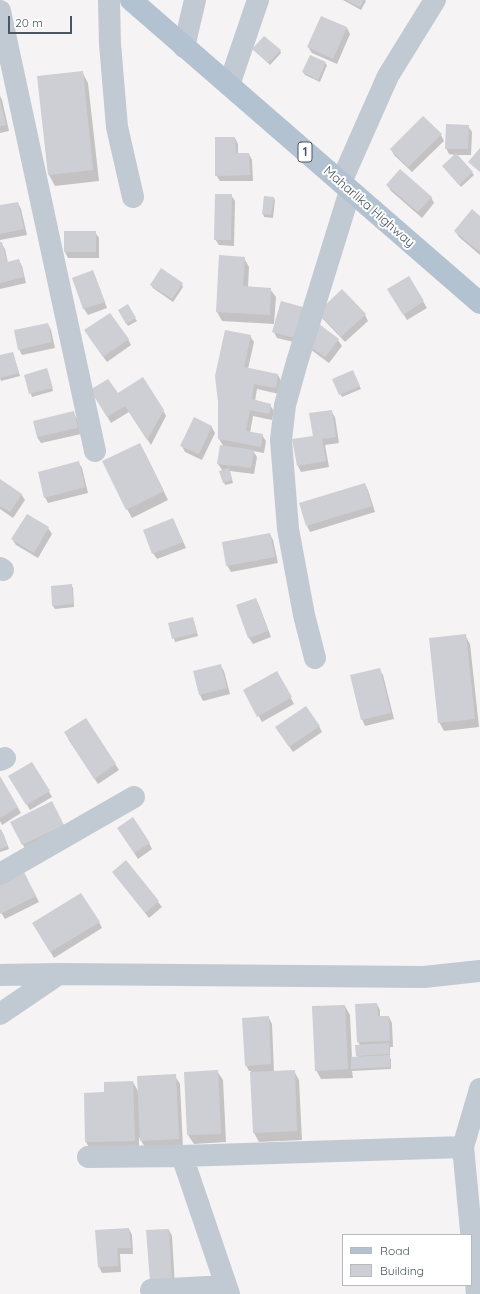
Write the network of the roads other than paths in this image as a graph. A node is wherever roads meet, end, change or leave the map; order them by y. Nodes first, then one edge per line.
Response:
1 (109, 0) edge
2 (131, 0) edge
3 (195, 0) edge
4 (258, 0) edge
5 (435, 0) edge
6 (0, 11) edge
7 (184, 46) junction
8 (229, 85) junction
9 (346, 186) junction
10 (133, 197) dead end
11 (479, 300) edge
12 (95, 451) dead end
13 (315, 658) dead end
14 (134, 797) dead end
15 (0, 874) edge
16 (480, 971) edge
17 (59, 974) junction
18 (0, 975) edge
19 (0, 1014) edge
20 (480, 1089) edge
21 (463, 1147) junction
22 (182, 1156) junction
23 (88, 1157) dead end
24 (471, 1234) edge
25 (472, 1242) edge
26 (151, 1290) dead end
27 (227, 1290) edge
28 (477, 1294) edge

1 - 10 street
2 - 7 main road, Maharlika Highway / 1
3 - 7 street
4 - 8 street
5 - 9 street
6 - 12 street
7 - 8 main road, Maharlika Highway / 1
8 - 9 main road, Maharlika Highway / 1
9 - 11 main road, Maharlika Highway / 1
9 - 13 street
14 - 15 street
16 - 17 street
17 - 18 street
17 - 19 street
20 - 21 street
21 - 22 street
21 - 24 street
22 - 23 street
22 - 27 street
25 - 28 street
26 - 27 street

